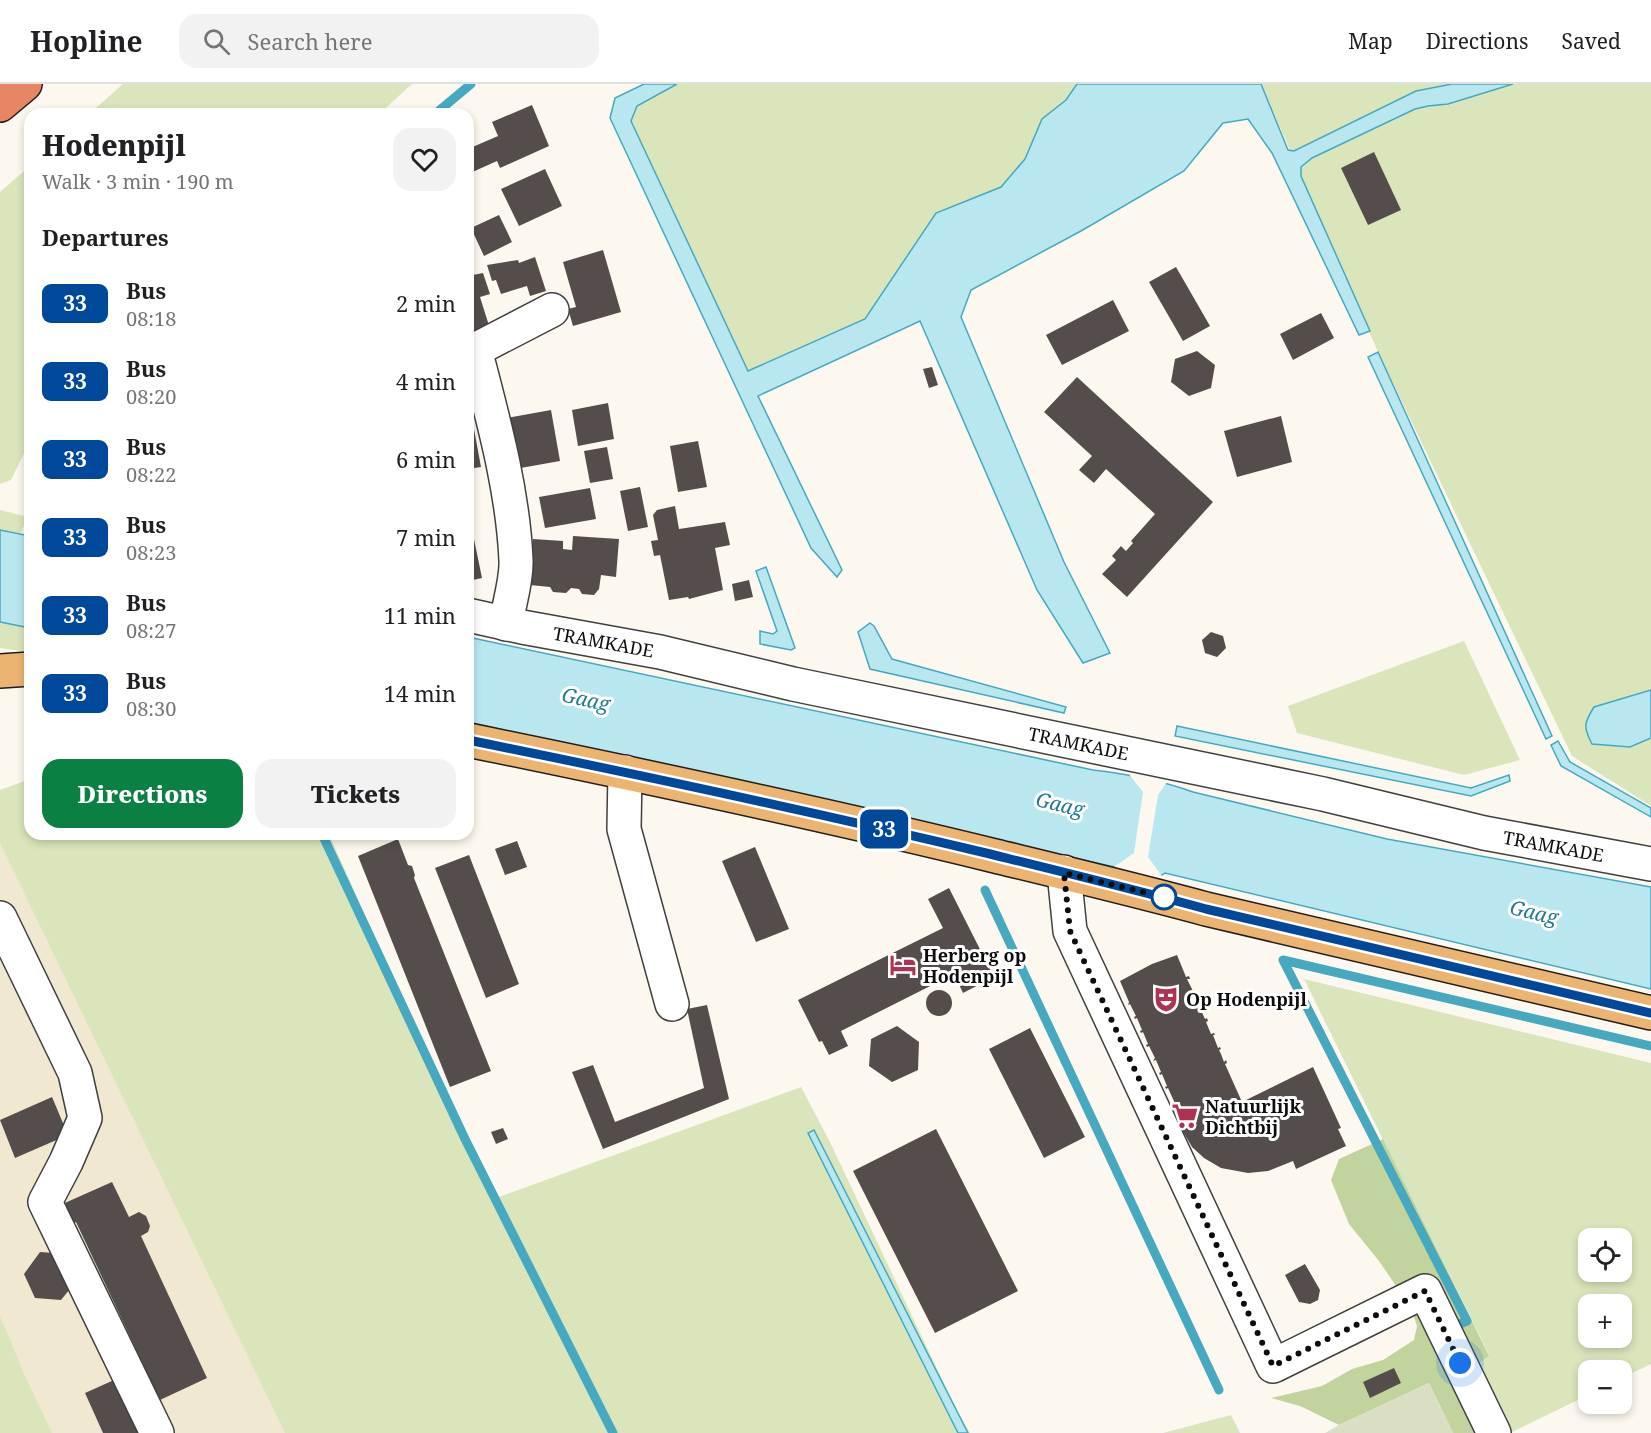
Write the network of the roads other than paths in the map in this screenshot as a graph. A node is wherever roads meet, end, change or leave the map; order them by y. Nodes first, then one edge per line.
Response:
1 (25, 84) edge
2 (0, 105) edge
3 (552, 310) dead end
4 (474, 350) edge
5 (474, 356) edge
6 (474, 616) edge
7 (506, 624) junction
8 (24, 669) edge
9 (0, 671) edge
10 (474, 741) edge
11 (625, 772) junction
12 (1651, 864) edge
13 (1064, 873) junction
14 (0, 918) edge
15 (672, 1004) dead end
16 (1651, 1013) edge
17 (157, 1433) edge
18 (1494, 1433) edge

1 - 2 highway
3 - 4 street
5 - 7 street
6 - 7 street, TRAMKADE
7 - 12 street, TRAMKADE
8 - 9 main road
10 - 11 main road
11 - 13 main road
11 - 15 street
13 - 16 main road
13 - 18 street
14 - 17 street

